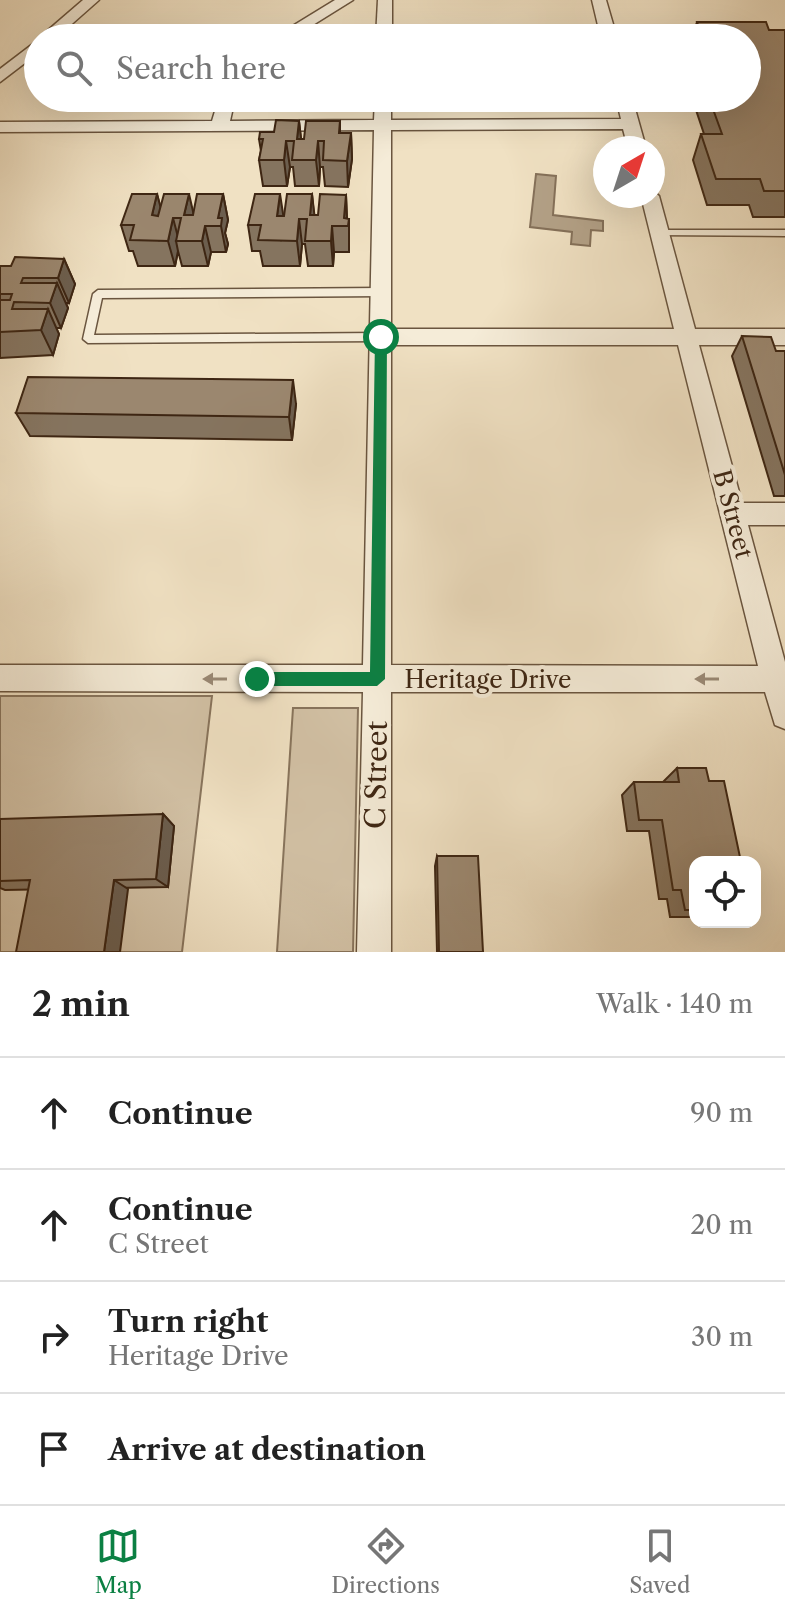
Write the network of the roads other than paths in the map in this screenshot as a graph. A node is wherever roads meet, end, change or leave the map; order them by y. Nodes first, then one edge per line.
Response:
1 (92, 0) edge
2 (346, 0) edge
3 (385, 0) edge
4 (599, 0) edge
5 (64, 24) edge
6 (305, 24) edge
7 (384, 24) edge
8 (605, 24) edge
9 (24, 57) edge
10 (0, 77) edge
11 (223, 112) edge
12 (383, 112) edge
13 (628, 112) edge
14 (0, 113) edge
15 (220, 124) junction
16 (383, 124) junction
17 (631, 124) junction
18 (8, 127) edge
19 (634, 136) edge
20 (653, 208) edge
21 (659, 233) junction
22 (785, 233) edge
23 (382, 292) junction
24 (677, 329) junction
25 (381, 337) junction
26 (785, 337) edge
27 (733, 514) junction
28 (785, 514) edge
29 (0, 678) edge
30 (377, 679) junction
31 (780, 679) edge
32 (785, 715) edge
33 (374, 952) edge

1 - 5 street
2 - 6 street
3 - 7 street
4 - 8 street
9 - 10 street
11 - 15 street
12 - 16 street, C Street
13 - 17 street
14 - 18 street
15 - 16 street
15 - 18 street
16 - 17 street
16 - 23 street, C Street
17 - 19 street
20 - 21 street, B Street
21 - 22 lane
21 - 24 street, B Street
23 - 25 street, C Street
23 - 25 lane
24 - 25 street
24 - 26 street
24 - 27 street, B Street
25 - 30 street, C Street
27 - 28 street
27 - 31 street, B Street
30 -> 29 street, Heritage Drive
31 -> 30 street, Heritage Drive
30 - 33 street, C Street
31 - 32 street, B Street

